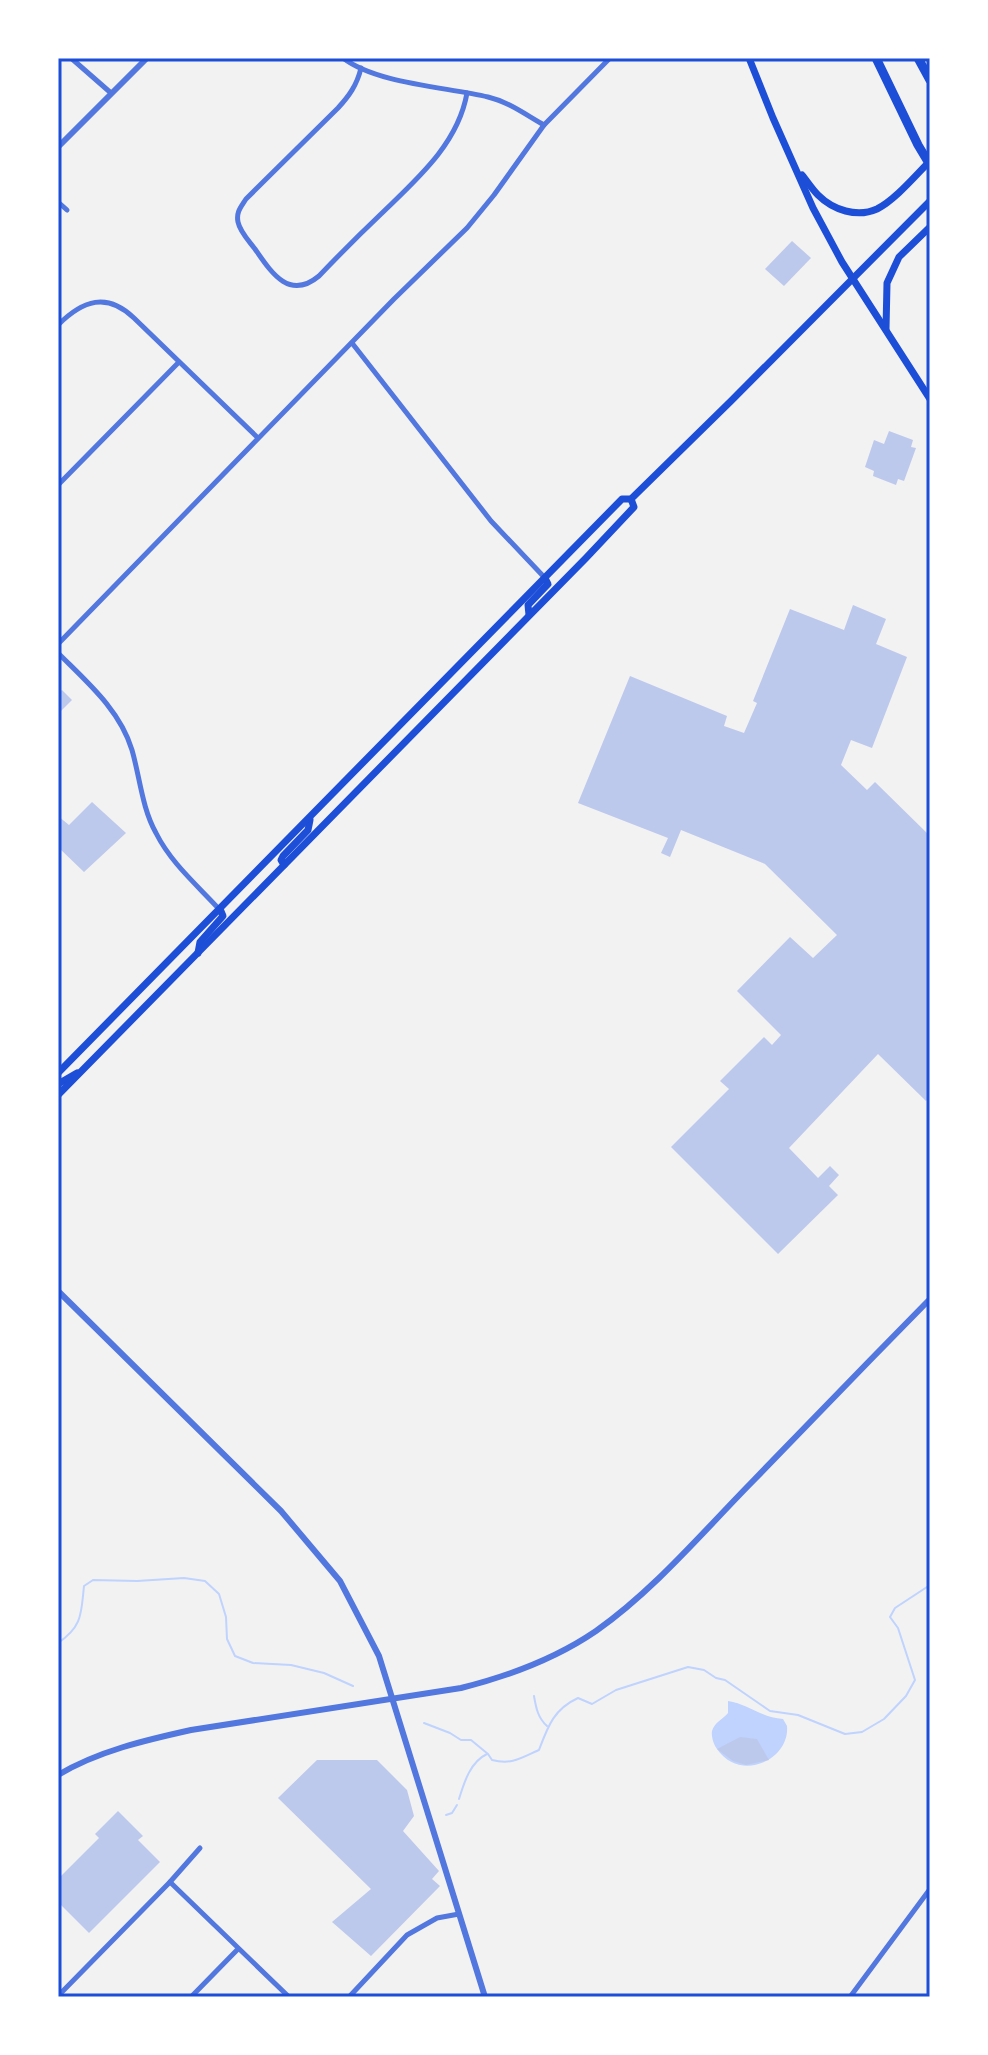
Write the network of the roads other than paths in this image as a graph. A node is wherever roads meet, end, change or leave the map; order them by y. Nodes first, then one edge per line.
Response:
1 (71, 58) edge
2 (147, 58) edge
3 (343, 58) edge
4 (610, 58) edge
5 (749, 58) edge
6 (876, 58) edge
7 (918, 58) edge
8 (361, 68) junction
9 (930, 80) edge
10 (111, 93) junction
11 (467, 93) junction
12 (544, 125) junction
13 (58, 147) edge
14 (930, 163) edge
15 (793, 164) junction
16 (930, 201) edge
17 (58, 202) edge
18 (67, 210) dead end
19 (930, 227) edge
20 (854, 278) junction
21 (58, 325) edge
22 (886, 332) junction
23 (352, 343) junction
24 (179, 362) junction
25 (930, 399) edge
26 (258, 438) junction
27 (58, 485) edge
28 (631, 499) junction
29 (545, 578) junction
30 (529, 615) junction
31 (58, 644) edge
32 (58, 653) edge
33 (404, 721) junction
34 (417, 730) junction
35 (310, 818) junction
36 (284, 865) junction
37 (220, 909) junction
38 (198, 953) junction
39 (83, 1070) junction
40 (58, 1073) edge
41 (58, 1084) edge
42 (58, 1095) edge
43 (58, 1291) edge
44 (930, 1299) edge
45 (393, 1699) junction
46 (58, 1775) edge
47 (200, 1848) dead end
48 (170, 1882) junction
49 (930, 1889) edge
50 (459, 1914) junction
51 (238, 1948) junction
52 (58, 1996) edge
53 (191, 1997) edge
54 (289, 1997) edge
55 (349, 1997) edge
56 (485, 1997) edge
57 (850, 1997) edge

1 - 10 street
2 - 10 street
3 - 8 street
4 - 12 street
5 - 15 main road
6 - 14 highway
7 - 9 highway
8 - 11 street
8 - 11 street
10 - 13 street
11 - 12 street
12 - 23 street
14 - 15 main road
15 - 20 main road
16 - 20 main road
17 - 18 street
19 - 22 main road
20 - 22 main road
20 - 28 main road
21 - 24 street
22 - 25 main road
23 - 26 street
23 - 29 street
24 - 26 street
24 - 27 street
26 - 31 street
28 - 29 main road
28 - 30 main road
29 - 30 main road
29 - 33 main road
30 - 34 main road
32 - 37 street
33 - 34 main road
33 - 35 main road
34 - 36 main road
35 - 36 main road
35 - 37 main road
36 - 38 main road
37 - 38 main road
37 - 40 main road
38 - 39 main road
39 - 41 main road
39 - 42 main road
43 - 45 street
44 - 45 street
45 - 46 street
45 - 50 street
47 - 48 street
48 - 51 street
48 - 52 street
49 - 57 street
50 - 55 street
50 - 56 street
51 - 53 street
51 - 54 street

